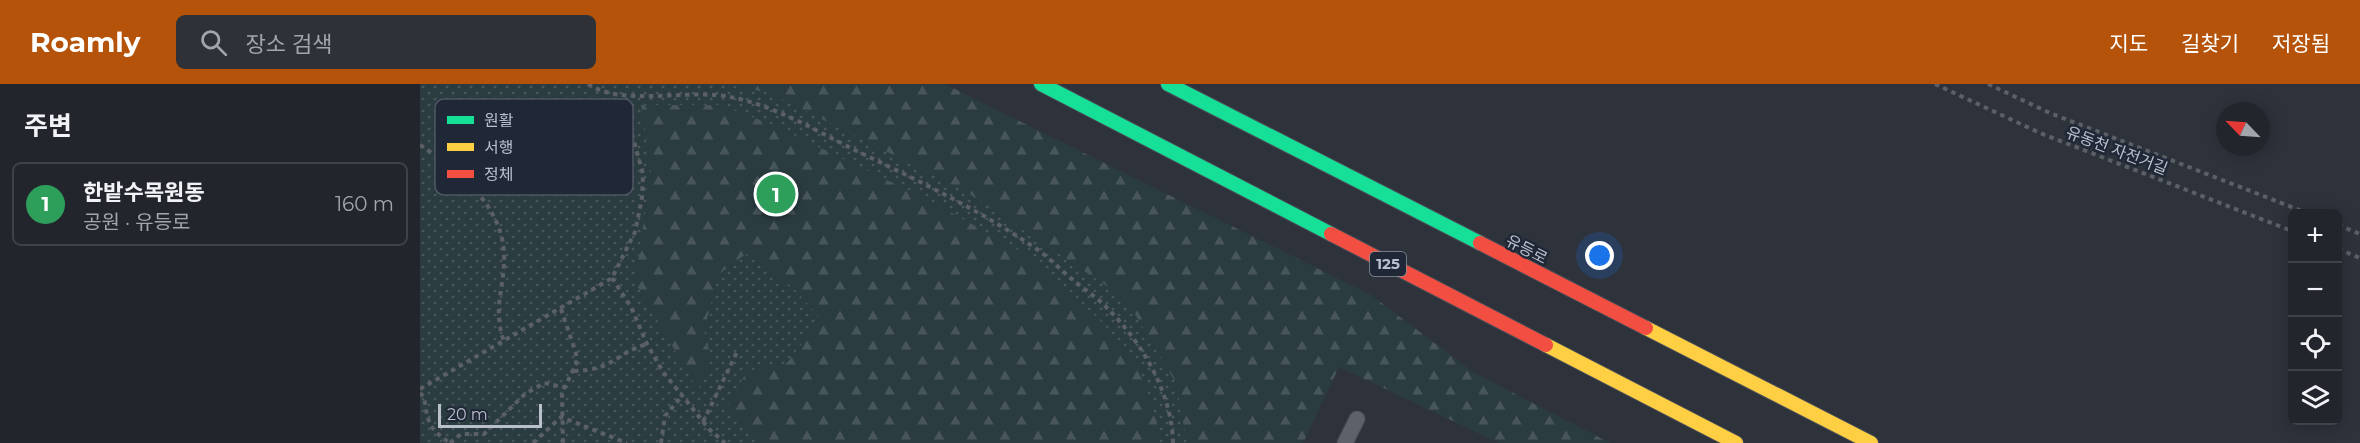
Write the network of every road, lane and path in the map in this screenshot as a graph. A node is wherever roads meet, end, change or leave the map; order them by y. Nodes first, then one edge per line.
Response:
1 (588, 84) edge
2 (1041, 84) edge
3 (1167, 84) edge
4 (1935, 84) edge
5 (1989, 84) edge
6 (625, 95) junction
7 (625, 99) edge
8 (633, 138) edge
9 (420, 146) edge
10 (435, 158) edge
11 (480, 195) edge
12 (2297, 209) edge
13 (2342, 227) edge
14 (2288, 229) edge
15 (2360, 234) edge
16 (2342, 251) edge
17 (2360, 258) edge
18 (612, 278) junction
19 (561, 309) junction
20 (504, 342) junction
21 (647, 344) junction
22 (737, 352) dead end
23 (574, 371) junction
24 (563, 387) junction
25 (420, 391) edge
26 (682, 396) junction
27 (561, 417) junction
28 (1357, 419) dead end
29 (703, 422) junction
30 (450, 443) edge
31 (533, 443) edge
32 (563, 443) edge
33 (627, 443) edge
34 (661, 443) edge
35 (725, 443) edge
36 (1173, 443) edge
37 (1345, 443) edge
38 (1736, 443) edge
39 (1870, 443) edge

1 - 6 path
2 - 38 main road, 125
3 - 39 main road, 유등로
4 - 14 path, 유동천 자전거길
5 - 12 path
6 - 7 path
6 - 36 path
8 - 18 path
9 - 10 path
11 - 20 path
13 - 15 path
16 - 17 path
18 - 19 path
18 - 21 path
19 - 20 path
19 - 23 path
20 - 25 path
21 - 23 path
21 - 26 path
22 - 29 path
23 - 24 path
24 - 27 path
24 - 30 path
25 - 30 path
26 - 29 path
26 - 34 path
27 - 31 path
27 - 32 path
27 - 33 path
28 - 37 lane
29 - 35 path

